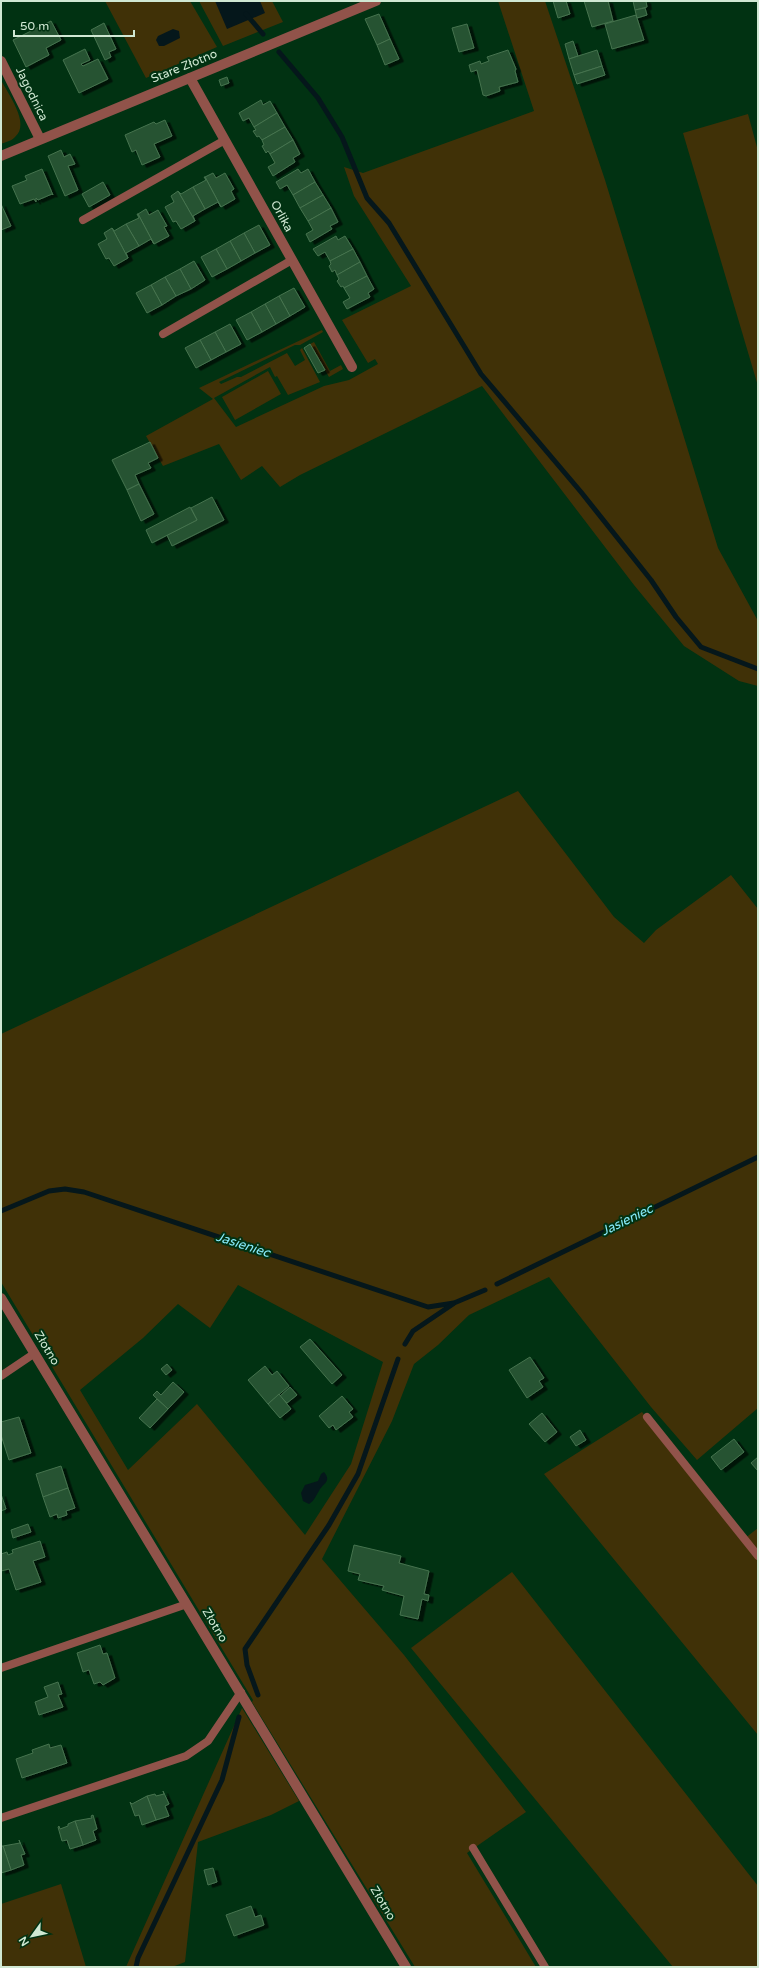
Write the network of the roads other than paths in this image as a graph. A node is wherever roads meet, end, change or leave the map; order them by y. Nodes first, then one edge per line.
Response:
1 (376, 1) edge
2 (362, 4) edge
3 (1, 61) edge
4 (190, 78) junction
5 (40, 139) junction
6 (225, 140) junction
7 (1, 156) edge
8 (83, 220) dead end
9 (292, 260) junction
10 (163, 334) dead end
11 (352, 367) dead end
12 (1, 1298) edge
13 (35, 1353) junction
14 (1, 1376) edge
15 (647, 1416) dead end
16 (758, 1556) edge
17 (187, 1604) junction
18 (1, 1668) edge
19 (241, 1692) junction
20 (1, 1818) edge
21 (473, 1848) dead end
22 (406, 1967) edge
23 (545, 1967) edge

1 - 2 street, Stare Złotno
2 - 4 street, Stare Złotno
3 - 5 street, Jagodnica
4 - 5 street, Stare Złotno
4 - 6 street, Orlika
5 - 7 street, Stare Złotno
6 - 8 lane
6 - 9 street, Orlika
9 - 10 lane
9 - 11 street, Orlika
12 - 13 street, Złotno
13 - 14 lane
13 - 17 street, Złotno
15 - 16 lane
17 - 18 lane
17 - 19 street, Złotno
19 - 20 lane
19 - 22 street, Złotno
21 - 23 lane

